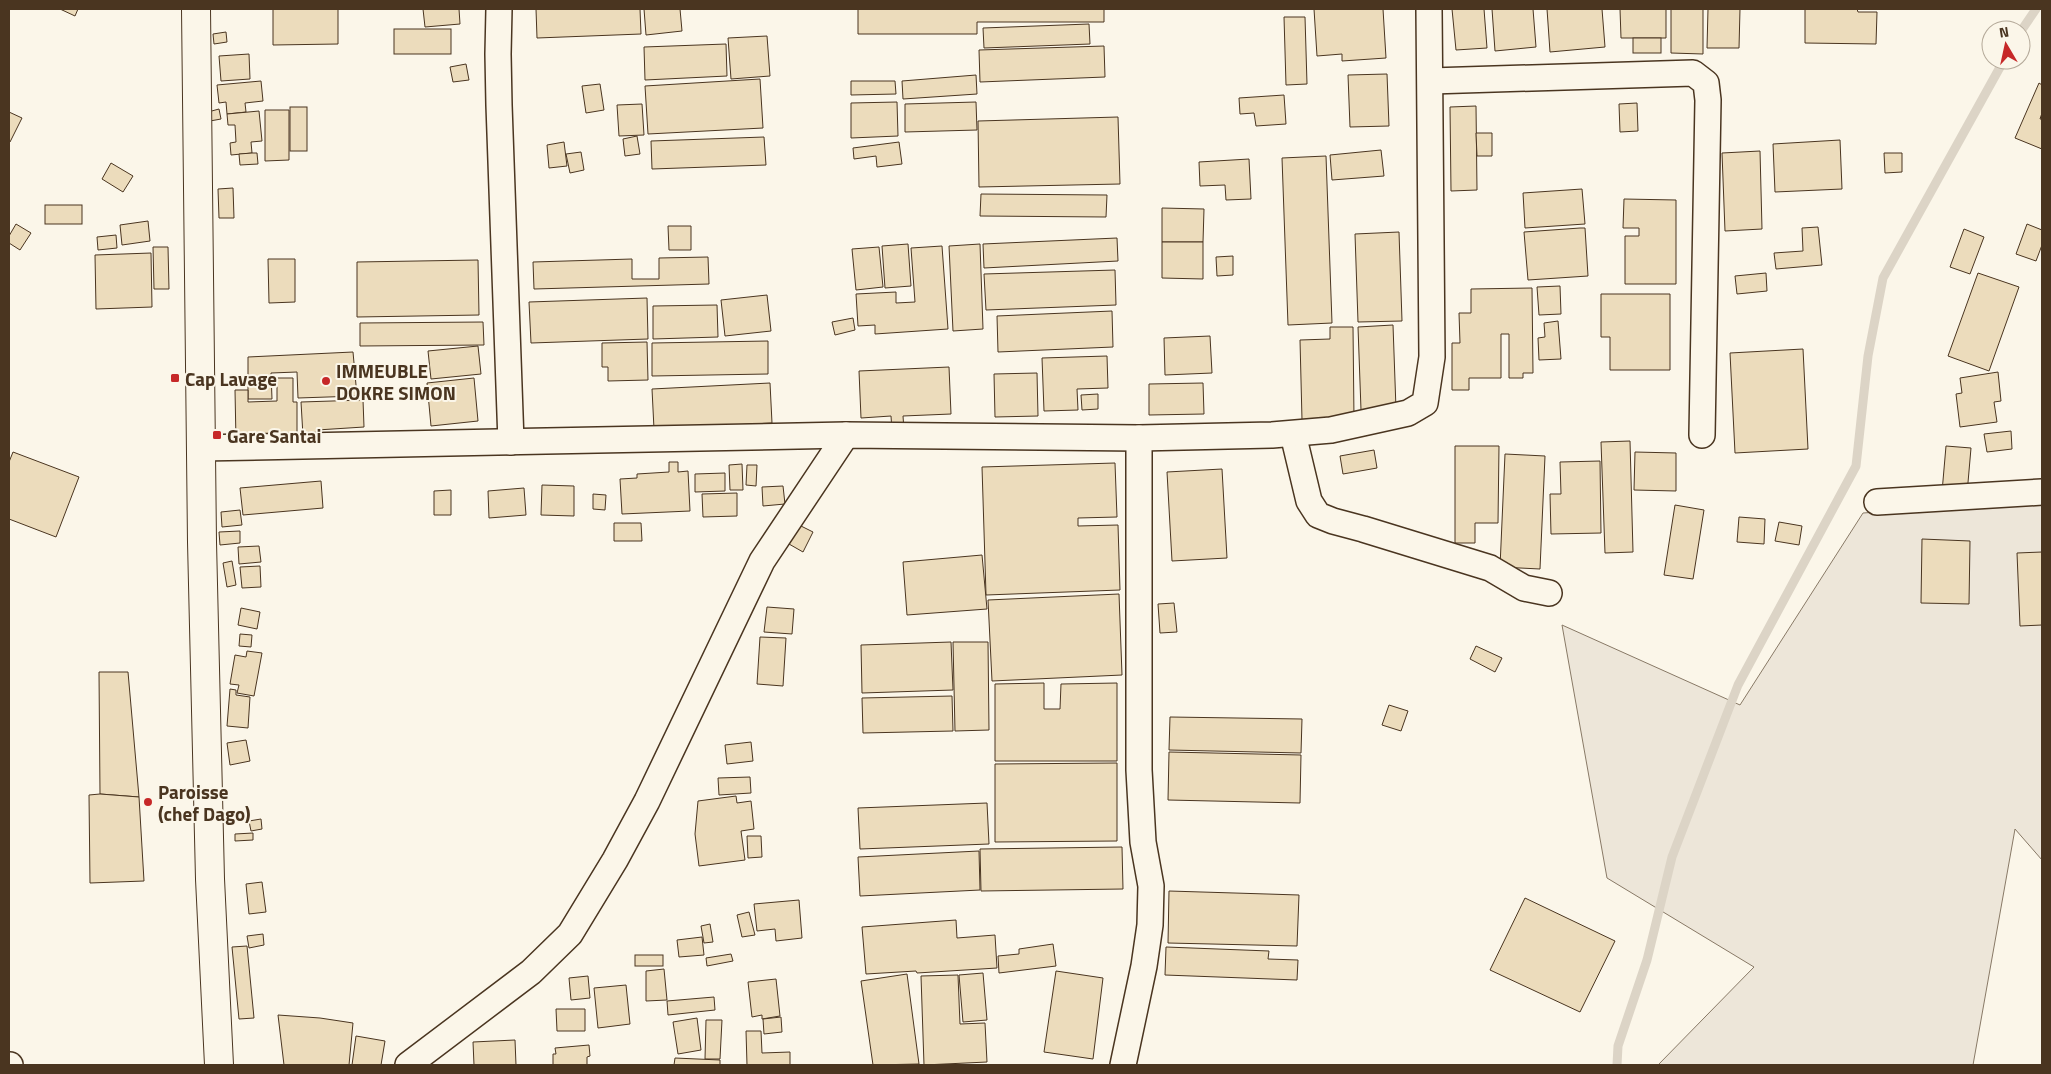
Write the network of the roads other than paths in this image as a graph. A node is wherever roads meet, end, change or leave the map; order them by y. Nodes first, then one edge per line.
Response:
1 (196, 9) edge
2 (499, 9) edge
3 (1429, 9) edge
4 (1431, 81) junction
5 (1293, 434) junction
6 (846, 435) junction
7 (1702, 435) dead end
8 (1139, 438) junction
9 (511, 442) junction
10 (200, 448) junction
11 (2042, 492) edge
12 (1877, 502) dead end
13 (1549, 593) dead end
14 (219, 1065) edge
15 (408, 1065) edge
16 (1123, 1065) edge

1 - 10 street
2 - 9 street
3 - 4 street
4 - 5 street
4 - 7 street
5 - 8 street
5 - 13 street
6 - 8 street
6 - 9 street
6 - 15 street
8 - 16 street
9 - 10 street
10 - 14 street
11 - 12 street

